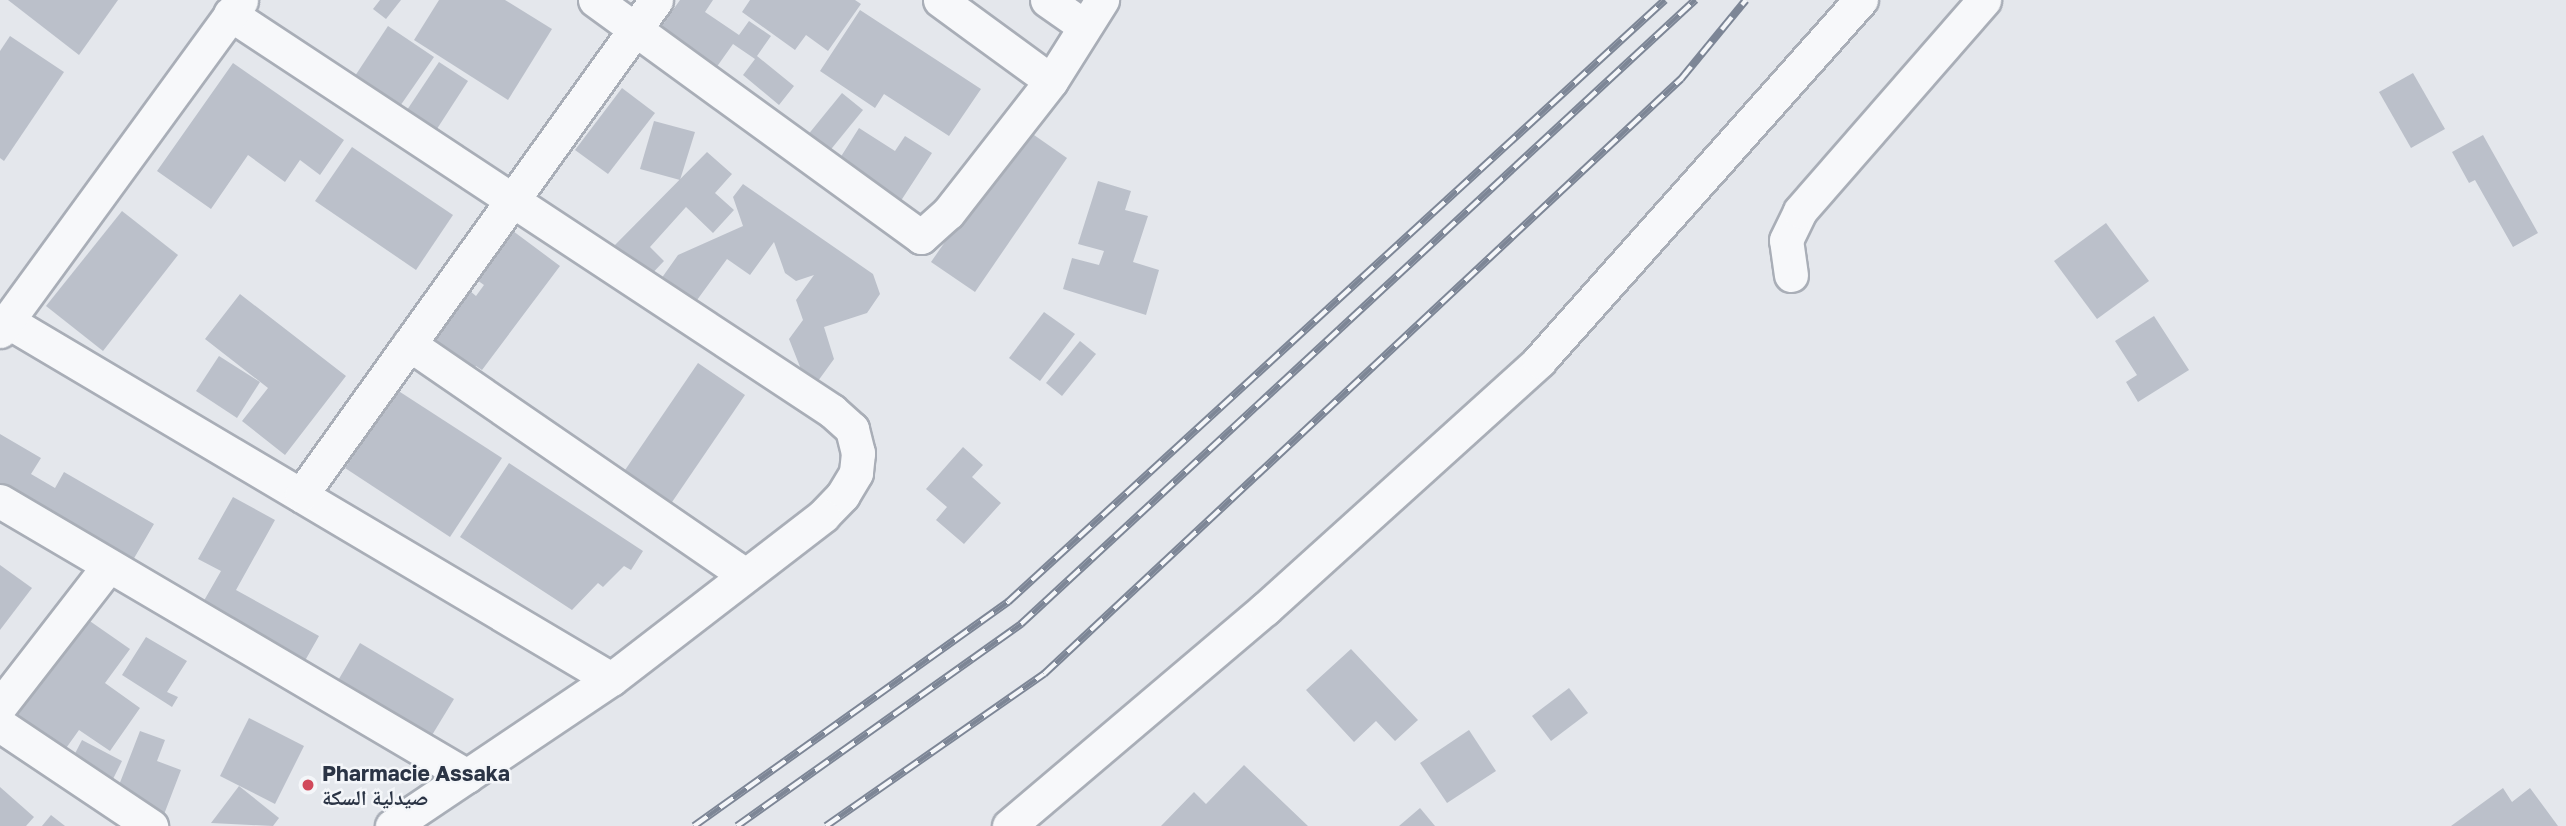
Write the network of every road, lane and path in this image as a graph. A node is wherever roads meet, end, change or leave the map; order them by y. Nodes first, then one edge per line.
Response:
1 (596, 0) edge
2 (656, 0) edge
3 (940, 0) edge
4 (1047, 0) edge
5 (1861, 0) edge
6 (1984, 0) edge
7 (236, 7) edge
8 (1093, 13) edge
9 (636, 27) junction
10 (1051, 81) junction
11 (507, 201) junction
12 (1791, 275) dead end
13 (3, 326) edge
14 (409, 344) junction
15 (301, 495) junction
16 (0, 501) edge
17 (107, 568) junction
18 (745, 575) junction
19 (611, 679) junction
20 (0, 706) edge
21 (0, 724) edge
22 (467, 776) junction
23 (151, 826) edge
24 (392, 826) edge
25 (1009, 826) edge

1 - 9 street
2 - 9 street
3 - 10 street
4 - 8 street
5 - 25 street
6 - 12 street
7 - 11 street
7 - 13 street
8 - 10 street
9 - 10 street
9 - 11 street
11 - 14 street
11 - 18 street
13 - 15 street
14 - 15 street
14 - 18 street
15 - 19 street
16 - 17 street
17 - 20 street
17 - 22 street
18 - 19 street
19 - 22 street
21 - 23 street
22 - 24 street

